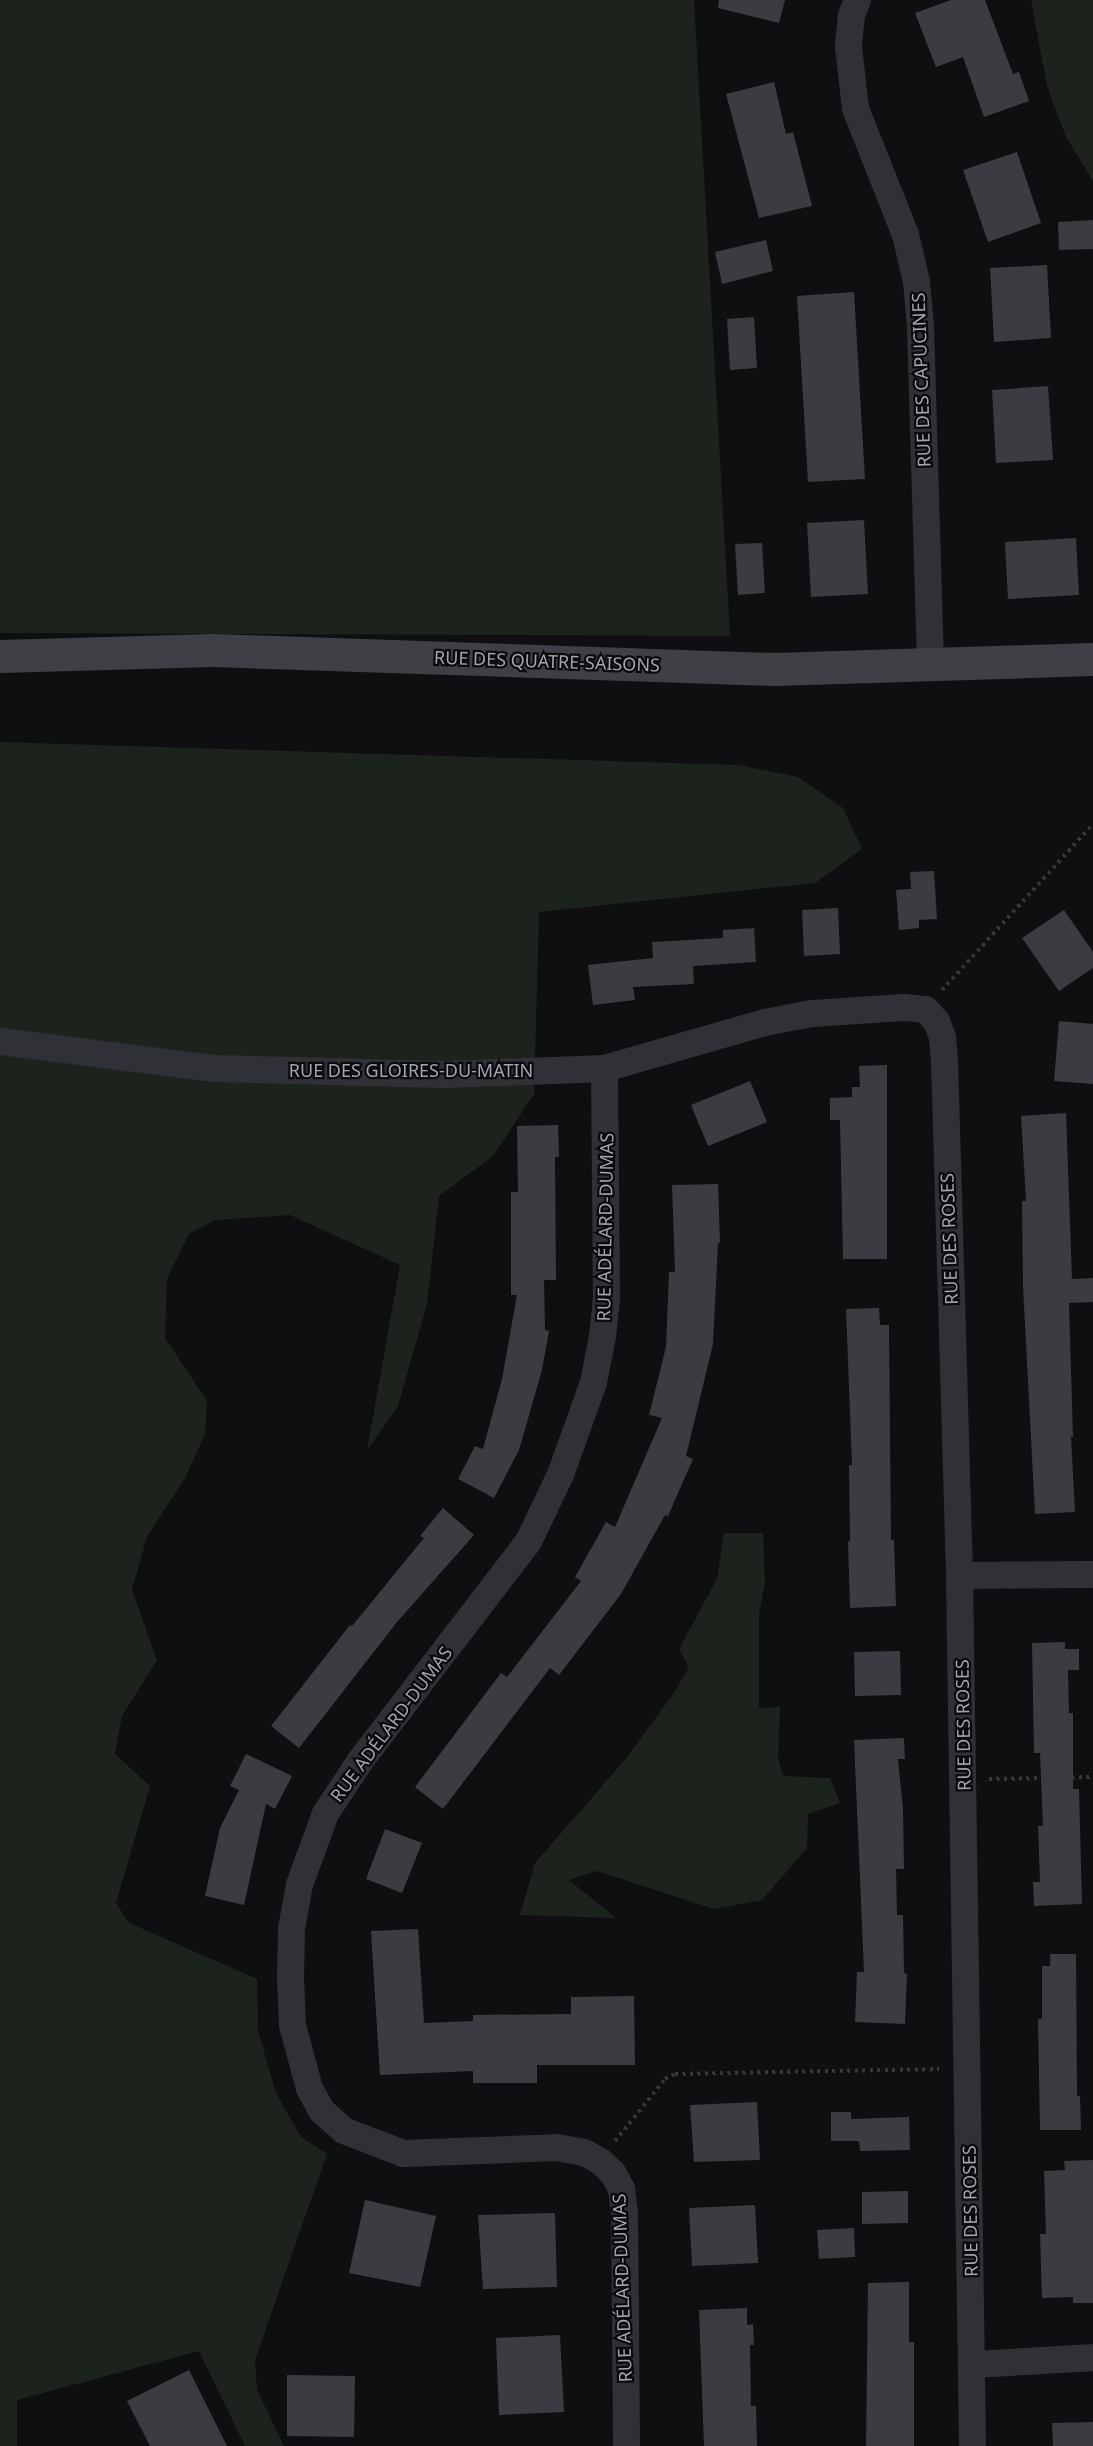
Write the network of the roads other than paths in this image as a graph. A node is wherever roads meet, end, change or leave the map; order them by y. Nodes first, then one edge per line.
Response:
1 (857, 0) edge
2 (0, 656) edge
3 (1093, 659) edge
4 (930, 664) junction
5 (925, 1009) joint
6 (0, 1041) edge
7 (604, 1068) junction
8 (1093, 1574) edge
9 (959, 1575) junction
10 (1093, 2357) edge
11 (973, 2364) junction
12 (626, 2446) edge
13 (972, 2446) edge

1 - 4 street, RUE DES CAPUCINES
2 - 4 street, RUE DES QUATRE-SAISONS
3 - 4 street, RUE DES QUATRE-SAISONS
5 - 7 street, RUE DES GLOIRES-DU-MATIN
5 - 9 street, RUE DES ROSES
6 - 7 street, RUE DES GLOIRES-DU-MATIN
7 - 12 street, RUE ADÉLARD-DUMAS
8 - 9 street
9 - 11 street, RUE DES ROSES
10 - 11 street
11 - 13 street, RUE DES ROSES

